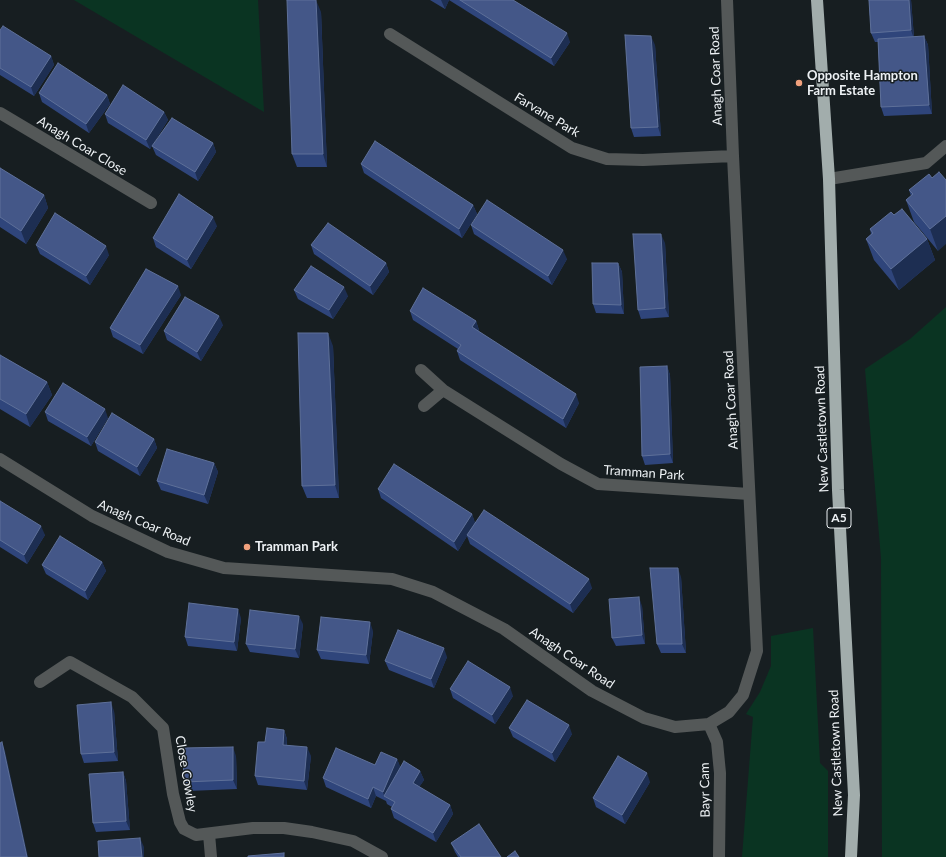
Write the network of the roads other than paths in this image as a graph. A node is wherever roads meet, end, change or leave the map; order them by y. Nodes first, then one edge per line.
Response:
1 (727, 0) edge
2 (817, 0) edge
3 (390, 34) dead end
4 (0, 113) edge
5 (944, 152) edge
6 (733, 156) junction
7 (829, 179) junction
8 (150, 203) dead end
9 (421, 370) dead end
10 (443, 390) junction
11 (424, 406) dead end
12 (0, 459) edge
13 (749, 494) junction
14 (40, 682) dead end
15 (709, 724) junction
16 (209, 834) junction
17 (210, 857) edge
18 (382, 857) edge
19 (719, 857) edge
20 (851, 857) edge

1 - 6 street, Anagh Coar Road
2 - 7 highway, New Castletown Road / A5
3 - 6 street, Farvane Park
4 - 8 street, Anagh Coar Close
5 - 7 street
6 - 13 street, Anagh Coar Road
7 - 20 highway, New Castletown Road / A5
9 - 10 street, Tramman Park
10 - 11 street
10 - 13 street, Tramman Park
12 - 15 street, Anagh Coar Road
13 - 15 street, Anagh Coar Road
14 - 16 street, Close Cowley
15 - 19 street, Bayr Cam
16 - 17 street
16 - 18 street, Close Cowley

